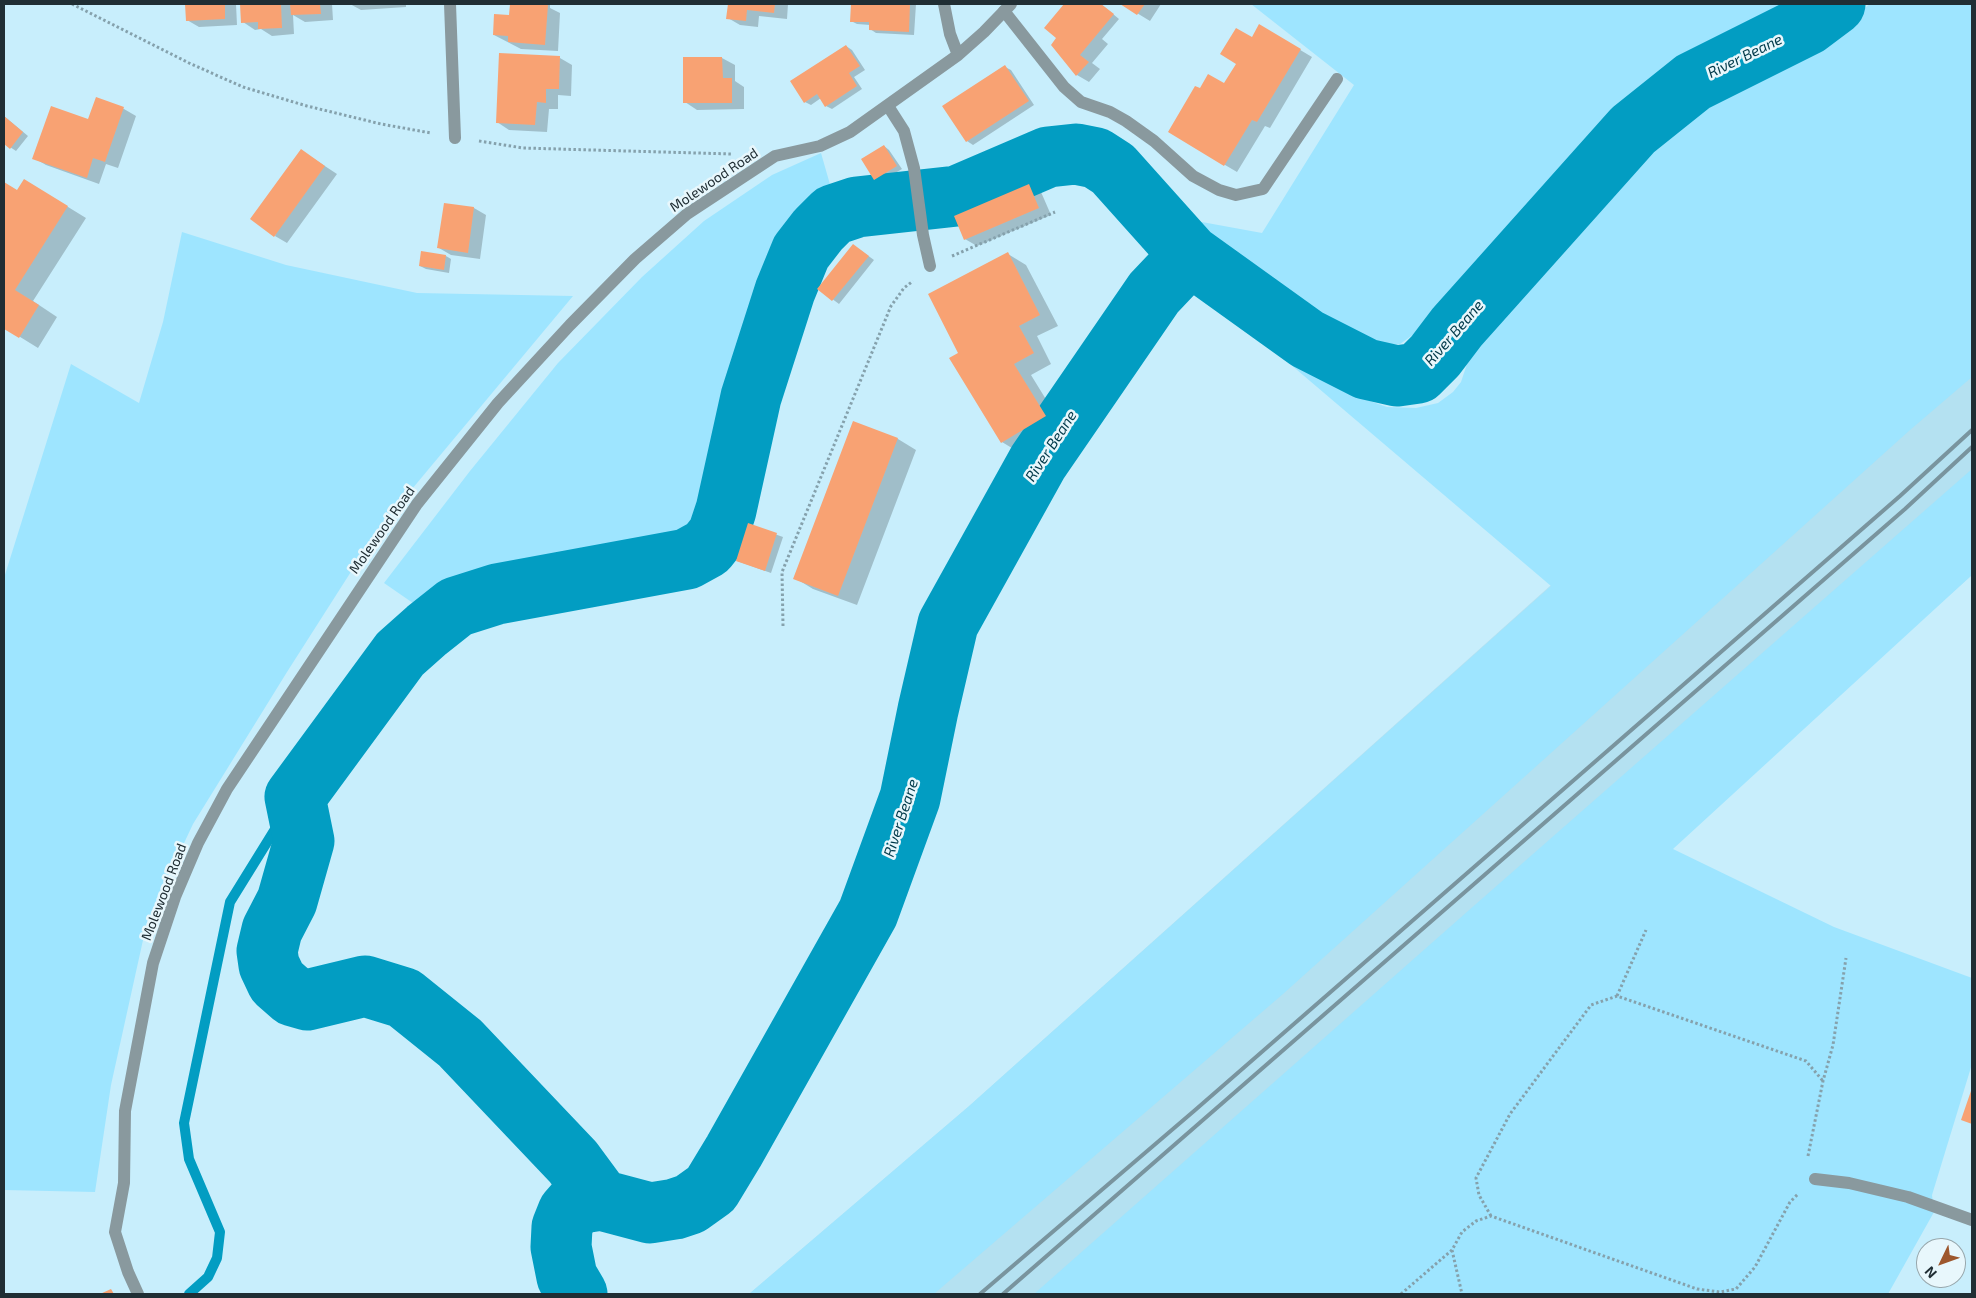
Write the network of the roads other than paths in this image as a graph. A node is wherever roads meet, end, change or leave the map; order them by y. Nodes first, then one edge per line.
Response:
1 (450, 4) edge
2 (944, 4) edge
3 (1007, 8) edge
4 (958, 55) junction
5 (1337, 79) dead end
6 (888, 106) junction
7 (455, 138) road end
8 (930, 266) road end
9 (1815, 1179) road end
10 (1972, 1220) edge
11 (138, 1294) edge

1 - 7 street
2 - 4 street
3 - 4 street, Molewood Road
3 - 5 street
4 - 6 street, Molewood Road
6 - 8 street
6 - 11 street, Molewood Road
9 - 10 street

